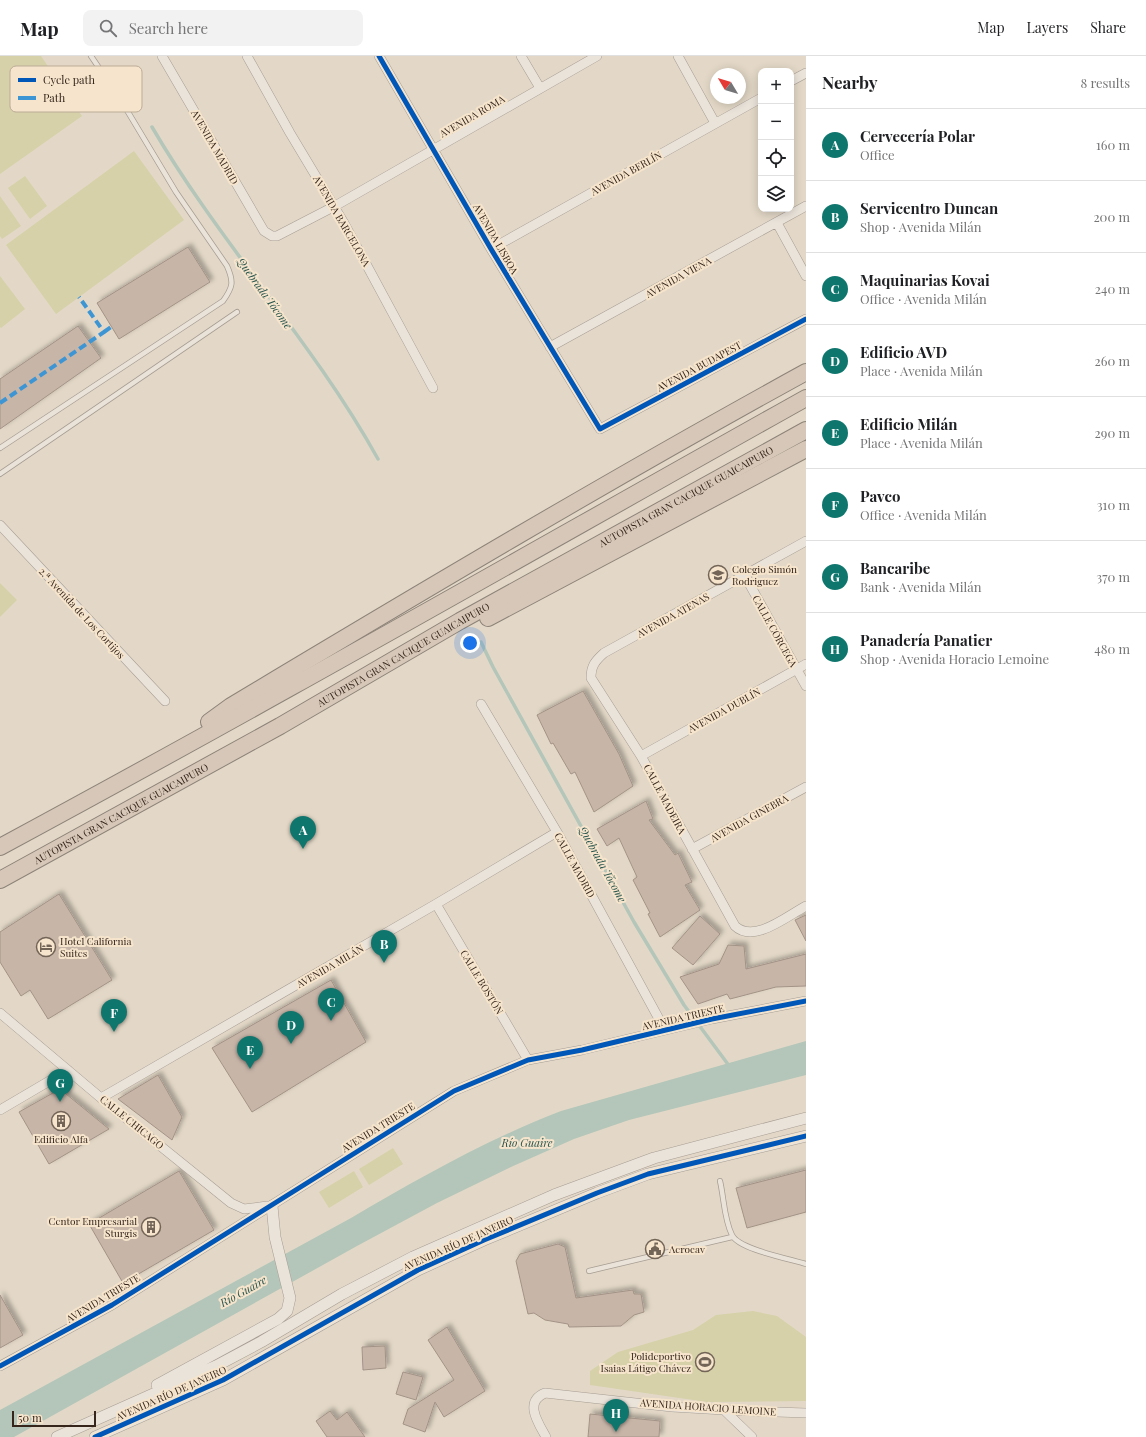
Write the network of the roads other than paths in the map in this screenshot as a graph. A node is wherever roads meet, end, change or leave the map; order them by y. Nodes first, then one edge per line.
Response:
1 (91, 56) edge
2 (162, 56) edge
3 (247, 56) edge
4 (379, 56) edge
5 (521, 56) edge
6 (597, 56) edge
7 (678, 56) edge
8 (98, 66) edge
9 (806, 73) edge
10 (794, 79) edge
11 (540, 88) junction
12 (758, 100) edge
13 (128, 112) edge
14 (715, 123) junction
15 (433, 148) junction
16 (335, 206) junction
17 (806, 206) edge
18 (777, 223) junction
19 (272, 236) joint
20 (491, 249) junction
21 (806, 276) edge
22 (237, 312) dead end
23 (806, 319) edge
24 (550, 347) junction
25 (806, 365) edge
26 (806, 372) edge
27 (433, 388) dead end
28 (806, 398) edge
29 (600, 429) joint
30 (806, 430) edge
31 (0, 448) edge
32 (806, 449) edge
33 (661, 451) junction
34 (0, 474) edge
35 (0, 525) edge
36 (806, 541) edge
37 (745, 576) junction
38 (460, 621) junction
39 (604, 653) joint
40 (806, 664) edge
41 (796, 669) junction
42 (806, 686) edge
43 (165, 701) dead end
44 (481, 704) dead end
45 (641, 756) junction
46 (153, 764) junction
47 (806, 787) edge
48 (557, 832) junction
49 (0, 847) edge
50 (692, 849) junction
51 (0, 880) edge
52 (436, 904) junction
53 (806, 906) edge
54 (806, 1001) edge
55 (0, 1013) edge
56 (665, 1030) junction
57 (528, 1060) junction
58 (68, 1070) junction
59 (101, 1098) junction
60 (0, 1110) edge
61 (806, 1118) edge
62 (806, 1136) edge
63 (720, 1181) dead end
64 (272, 1206) junction
65 (732, 1237) junction
66 (806, 1264) edge
67 (588, 1271) dead end
68 (0, 1366) edge
69 (724, 1410) junction
70 (114, 1411) junction
71 (806, 1413) edge
72 (57, 1437) edge
73 (95, 1437) edge
74 (546, 1437) edge
75 (752, 1437) edge

1 - 8 lane
2 - 19 street, AVENIDA MADRID
3 - 16 street, AVENIDA BARCELONA
4 - 15 street, AVENIDA LISBOA
5 - 11 street
6 - 11 street, AVENIDA ROMA
7 - 14 street
9 - 10 street
11 - 15 street, AVENIDA ROMA
12 - 14 street, AVENIDA BERLÍN
13 - 31 lane
14 - 20 street, AVENIDA BERLÍN
15 - 16 street, AVENIDA ROMA
15 - 20 street, AVENIDA LISBOA
16 - 19 street, AVENIDA ROMA
16 - 27 street, AVENIDA BARCELONA
17 - 18 street, AVENIDA VIENA
18 - 21 street
18 - 24 street, AVENIDA VIENA
20 - 24 street, AVENIDA LISBOA
22 - 34 lane
23 - 29 street, AVENIDA BUDAPEST
24 - 29 street, AVENIDA LISBOA
25 - 33 highway
26 - 33 highway
28 - 46 highway
30 - 38 highway, AUTOPISTA GRAN CACIQUE GUAICAIPURO
32 - 38 highway
33 - 46 highway
35 - 43 street, 2.ª Avenida de Los Cortijos
36 - 37 street, AVENIDA ATENAS
37 - 39 street, AVENIDA ATENAS
37 - 41 street, CALLE CÓRCEGA
38 - 51 highway, AUTOPISTA GRAN CACIQUE GUAICAIPURO
39 - 45 street, CALLE MADEIRA
40 - 41 street, AVENIDA DUBLÍN
41 - 42 street, CALLE CÓRCEGA
41 - 45 street, AVENIDA DUBLÍN
44 - 48 street, CALLE MADRID
45 - 50 street, CALLE MADEIRA
46 - 49 highway
47 - 50 street, AVENIDA GINEBRA
48 - 52 street, AVENIDA MILÁN
48 - 56 street, CALLE MADRID
50 - 53 street, CALLE MADEIRA
52 - 57 street, CALLE BOSTÓN
52 - 59 street, AVENIDA MILÁN
54 - 56 street, AVENIDA TRIESTE
55 - 58 street, CALLE CHICAGO
56 - 57 street, AVENIDA TRIESTE
57 - 64 street, AVENIDA TRIESTE
58 - 59 street, CALLE CHICAGO
58 - 60 street
59 - 64 street, CALLE CHICAGO
61 - 70 street, AVENIDA RÍO DE JANEIRO
62 - 73 street, AVENIDA RÍO DE JANEIRO
63 - 65 lane
64 - 68 street, AVENIDA TRIESTE
64 - 70 street
65 - 66 lane
65 - 67 lane
69 - 71 street, AVENIDA HORACIO LEMOINE
69 - 74 street, AVENIDA HORACIO LEMOINE
69 - 75 street
70 - 72 street, AVENIDA RÍO DE JANEIRO

